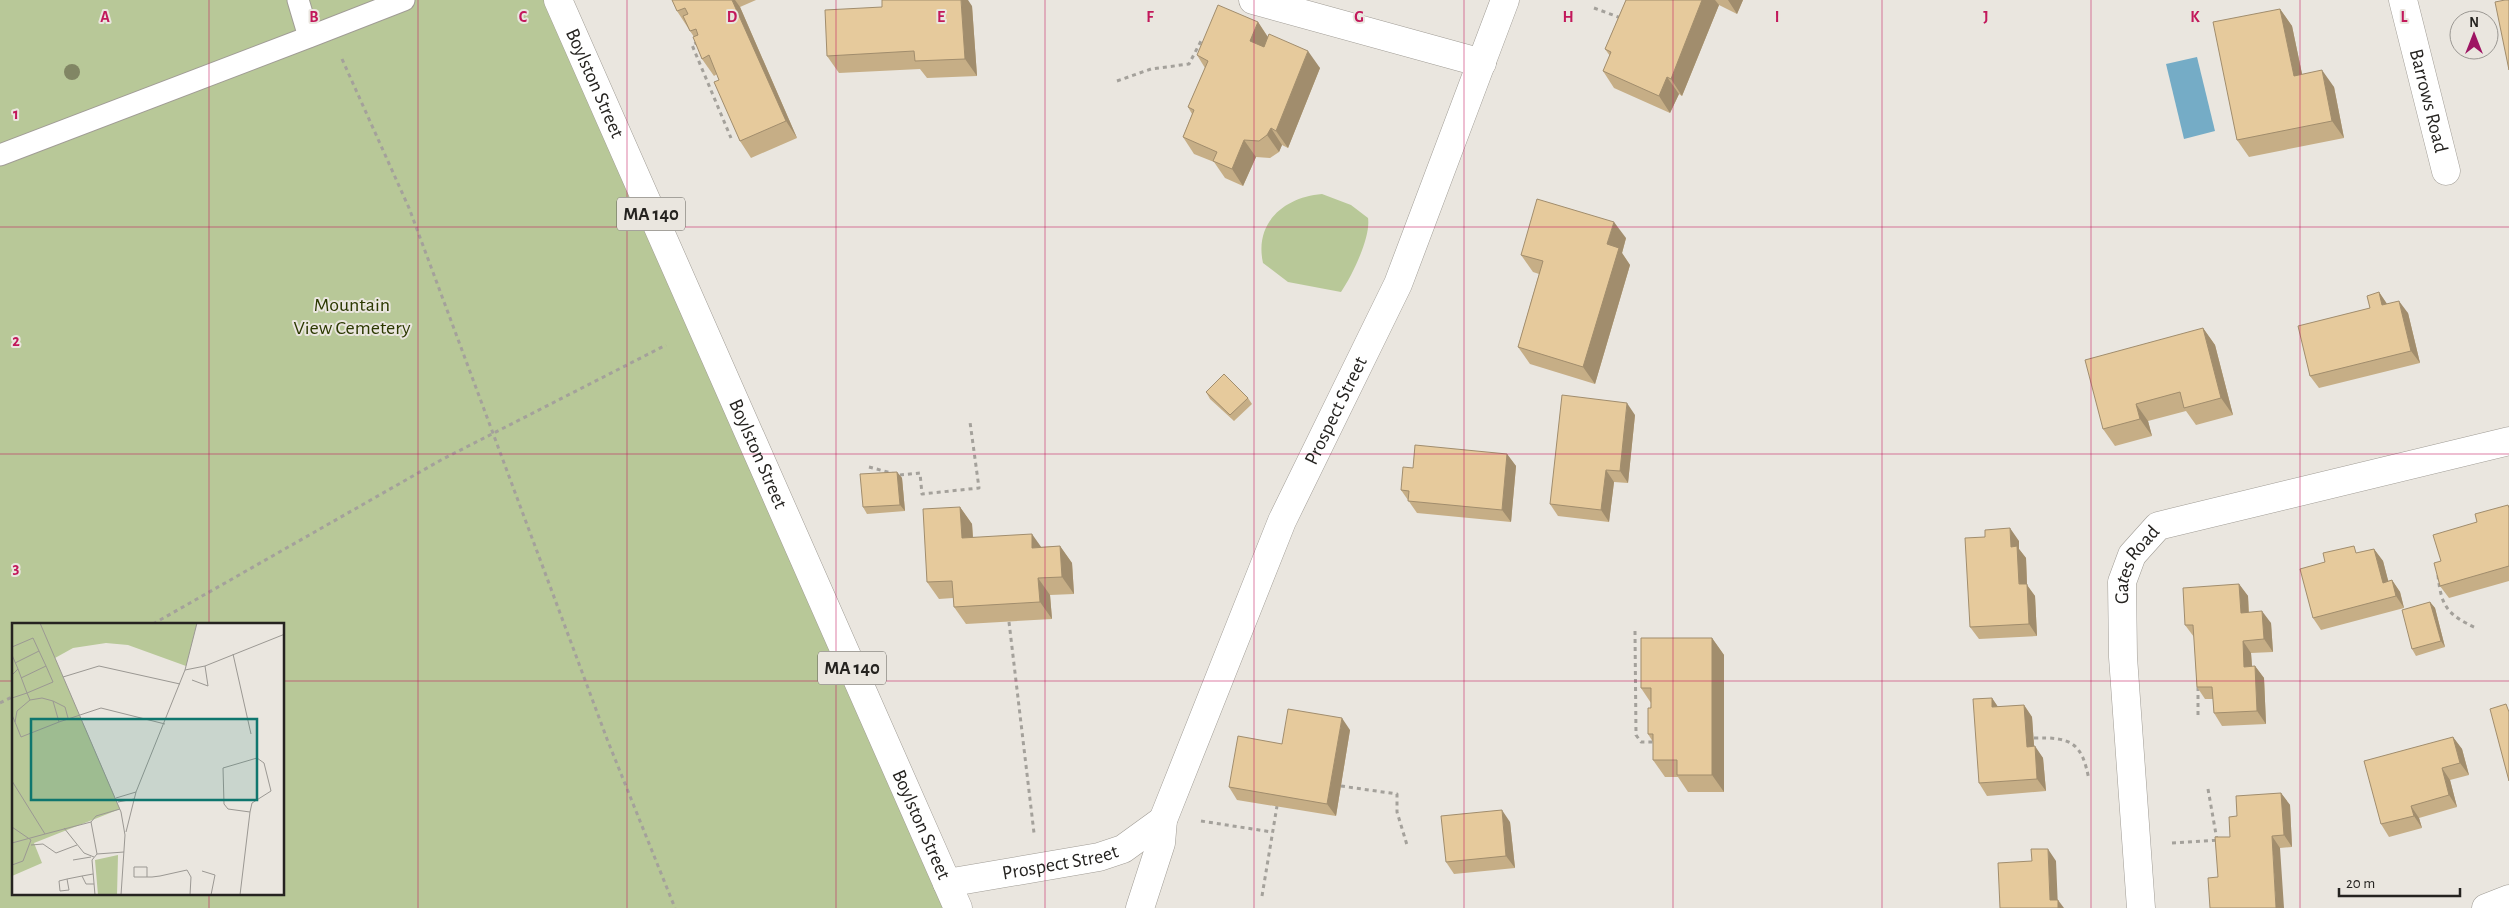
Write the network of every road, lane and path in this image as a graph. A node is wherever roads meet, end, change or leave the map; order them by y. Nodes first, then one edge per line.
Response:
1 (298, 0) edge
2 (404, 0) edge
3 (558, 0) edge
4 (1253, 0) edge
5 (1505, 0) edge
6 (2404, 0) edge
7 (1594, 8) dead end
8 (1627, 20) edge
9 (330, 28) junction
10 (309, 37) junction
11 (1201, 41) edge
12 (698, 42) edge
13 (1482, 63) junction
14 (1116, 81) dead end
15 (731, 138) edge
16 (0, 156) edge
17 (2446, 171) dead end
18 (666, 345) dead end
19 (970, 422) dead end
20 (493, 434) junction
21 (2509, 440) edge
22 (869, 466) dead end
23 (2438, 575) edge
24 (1009, 622) edge
25 (155, 623) edge
26 (2476, 628) dead end
27 (1636, 631) dead end
28 (2197, 677) edge
29 (12, 697) edge
30 (0, 703) edge
31 (2198, 715) dead end
32 (2034, 738) dead end
33 (1659, 742) edge
34 (2090, 780) dead end
35 (1341, 786) dead end
36 (2208, 790) dead end
37 (1277, 806) edge
38 (1163, 820) junction
39 (1196, 820) dead end
40 (1272, 832) junction
41 (1035, 838) dead end
42 (2217, 840) junction
43 (2224, 840) edge
44 (2172, 843) dead end
45 (1407, 845) dead end
46 (947, 883) junction
47 (1262, 896) dead end
48 (2509, 899) edge
49 (1142, 902) edge
50 (675, 908) edge
51 (958, 908) edge
52 (1117, 908) edge
53 (2140, 908) edge
54 (2486, 908) edge

1 - 10 lane
2 - 9 lane
3 - 46 street, Boylston Street / MA 140
4 - 13 street
5 - 13 street, Prospect Street
6 - 17 street, Barrows Road
7 - 8 path
9 - 10 lane
9 - 20 path
10 - 16 lane
11 - 14 path
12 - 15 path
13 - 38 street, Prospect Street
18 - 20 path
19 - 22 path
20 - 25 path
20 - 50 path
21 - 53 street, Gates Road
23 - 26 path
24 - 41 path
27 - 33 path
28 - 31 path
29 - 30 path
32 - 34 path
35 - 45 path
36 - 42 path
37 - 40 path
38 - 46 street, Prospect Street
38 - 49 street, Prospect Street
39 - 40 path
40 - 47 path
42 - 43 path
42 - 44 path
46 - 51 street, Boylston Street / MA 140
48 - 54 street
49 - 52 street, Prospect Street

